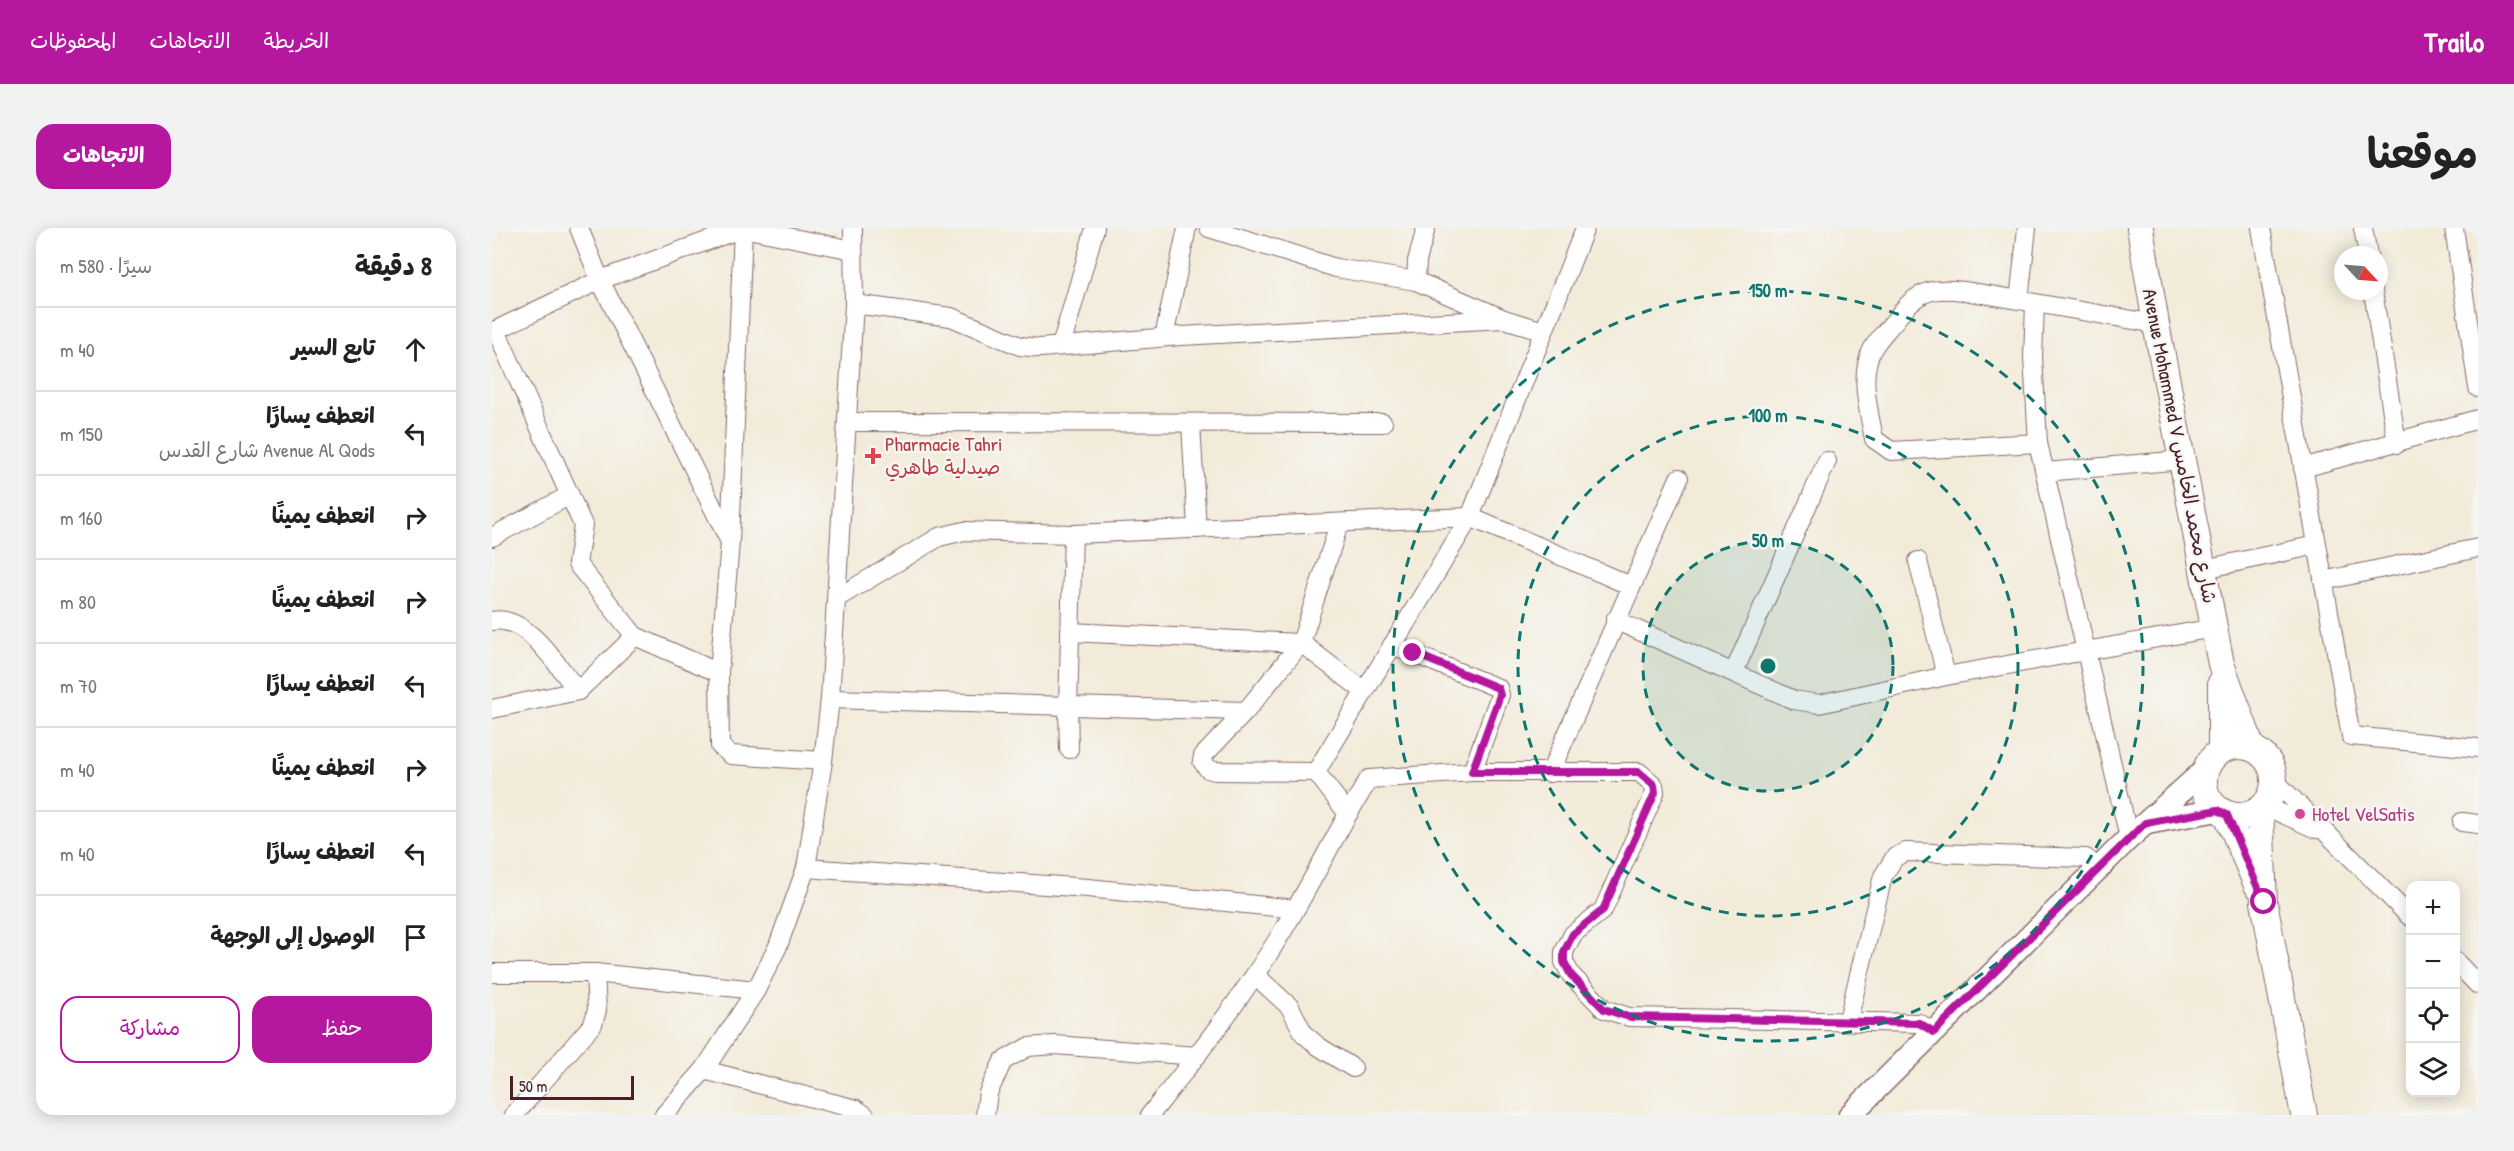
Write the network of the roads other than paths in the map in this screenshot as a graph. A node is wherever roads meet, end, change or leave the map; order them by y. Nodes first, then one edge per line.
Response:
1 (579, 228) edge
2 (743, 228) edge
3 (853, 228) edge
4 (1095, 228) edge
5 (1187, 228) edge
6 (1209, 228) edge
7 (1426, 228) edge
8 (1585, 228) edge
9 (2027, 228) edge
10 (2140, 228) edge
11 (2261, 228) edge
12 (2363, 228) edge
13 (2454, 228) edge
14 (2366, 246) edge
15 (853, 250) junction
16 (600, 280) junction
17 (1416, 281) junction
18 (2374, 300) edge
19 (2027, 302) junction
20 (854, 304) junction
21 (1504, 319) junction
22 (2156, 324) junction
23 (494, 331) edge
24 (1545, 331) junction
25 (1164, 337) junction
26 (1061, 346) junction
27 (2478, 388) edge
28 (2478, 420) edge
29 (848, 422) junction
30 (1191, 423) junction
31 (1383, 423) dead end
32 (2038, 443) junction
33 (2397, 444) junction
34 (2183, 460) junction
35 (1827, 461) dead end
36 (2303, 468) junction
37 (2045, 472) junction
38 (1679, 478) dead end
39 (570, 495) junction
40 (1470, 517) junction
41 (1339, 524) junction
42 (1197, 529) junction
43 (1073, 534) junction
44 (492, 537) edge
45 (730, 542) junction
46 (2317, 545) junction
47 (2478, 548) edge
48 (1918, 561) dead end
49 (2204, 568) junction
50 (2323, 581) junction
51 (1632, 586) junction
52 (837, 598) junction
53 (495, 615) edge
54 (1616, 620) junction
55 (2214, 628) junction
56 (1070, 632) junction
57 (635, 636) junction
58 (1301, 643) junction
59 (1392, 645) junction
60 (2086, 652) junction
61 (2221, 664) junction
62 (1734, 672) junction
63 (719, 673) junction
64 (1946, 676) junction
65 (578, 690) junction
66 (1364, 691) junction
67 (830, 699) junction
68 (1068, 707) junction
69 (492, 709) edge
70 (1246, 711) junction
71 (2252, 747) junction
72 (2478, 748) edge
73 (1069, 749) dead end
74 (2221, 751) junction
75 (823, 761) junction
76 (2205, 771) junction
77 (1316, 772) junction
78 (1472, 772) junction
79 (1550, 773) junction
80 (2275, 781) junction
81 (2262, 808) junction
82 (2222, 812) junction
83 (1348, 814) junction
84 (2137, 831) junction
85 (2326, 834) junction
86 (806, 868) junction
87 (2098, 868) junction
88 (2264, 902) junction
89 (1295, 909) junction
90 (2406, 914) edge
91 (2460, 966) edge
92 (492, 973) edge
93 (595, 973) junction
94 (1255, 975) junction
95 (2478, 984) edge
96 (756, 990) junction
97 (1848, 1020) junction
98 (1934, 1032) junction
99 (1197, 1056) junction
100 (1353, 1068) dead end
101 (704, 1070) junction
102 (514, 1115) edge
103 (664, 1115) edge
104 (865, 1115) edge
105 (985, 1115) edge
106 (1150, 1115) edge
107 (1850, 1115) edge
108 (2304, 1115) edge

1 - 16 street
2 - 15 street
2 - 16 street
2 - 45 street
3 - 15 street
4 - 26 street
5 - 25 street
6 - 17 street
7 - 17 street
8 - 24 street
9 - 19 street
10 - 22 main road, Avenue Mohammed V شارع محمد الخامس
11 - 36 street
12 - 14 street
13 - 27 street
15 - 20 street
16 - 23 street
16 - 45 street
17 - 21 street
18 - 33 street
19 - 22 street
19 - 32 street
19 - 32 street
20 - 26 street
20 - 29 street
21 - 24 street
21 - 25 street
22 - 34 main road, Avenue Mohammed V شارع محمد الخامس
23 - 39 street
24 - 40 street
25 - 26 street
28 - 33 street
29 - 30 street
29 - 52 street
30 - 31 street
30 - 42 street
32 - 37 street
33 - 36 street
34 - 37 street
34 - 49 main road, Avenue Mohammed V شارع محمد الخامس
35 - 62 street
36 - 46 street
37 - 60 street
38 - 51 street
39 - 44 street
39 - 57 street
40 - 41 street
40 - 51 street
40 - 59 street
41 - 42 street
41 - 58 street
42 - 43 street
43 - 52 street
43 - 56 street
45 - 63 street
46 - 49 street
46 - 50 street
47 - 50 street
48 - 64 street
49 - 55 main road, Avenue Mohammed V شارع محمد الخامس
50 - 72 street
51 - 54 street
52 - 67 street
53 - 65 street
54 - 62 street
54 - 79 street
55 - 60 street
55 - 61 main road, Avenue Mohammed V شارع محمد الخامس
56 - 58 street
56 - 68 street
57 - 63 street
57 - 65 street
58 - 66 street
58 - 70 street
59 - 66 street
59 - 78 street
60 - 64 street
60 - 84 street
61 - 71 main road, Avenue Mohammed V شارع محمد الخامس
61 - 74 main road, Avenue Mohammed V شارع محمد الخامس
62 - 64 street
63 - 75 street
65 - 69 street
66 - 77 street
67 - 68 street
67 - 75 street
68 - 70 street
68 - 73 street
70 - 77 street
71 - 74 main road
71 - 80 main road
74 - 76 main road
75 - 86 street
76 - 82 main road
76 - 84 street
77 - 83 street
78 - 79 street
78 - 83 street
79 - 97 street
80 - 81 main road
80 - 85 street
81 - 82 main road
81 - 85 street
81 - 88 main road
82 - 84 street
82 - 88 main road
83 - 89 street
84 - 87 street
85 - 90 street
86 - 89 street
86 - 96 street
87 - 97 street
87 - 98 street
88 - 108 main road
89 - 94 street
91 - 95 street
92 - 93 street
93 - 96 street
93 - 102 street
94 - 99 street
94 - 100 street
96 - 101 street
97 - 98 street
98 - 107 street
99 - 105 street
99 - 106 street
101 - 103 street
101 - 104 street

